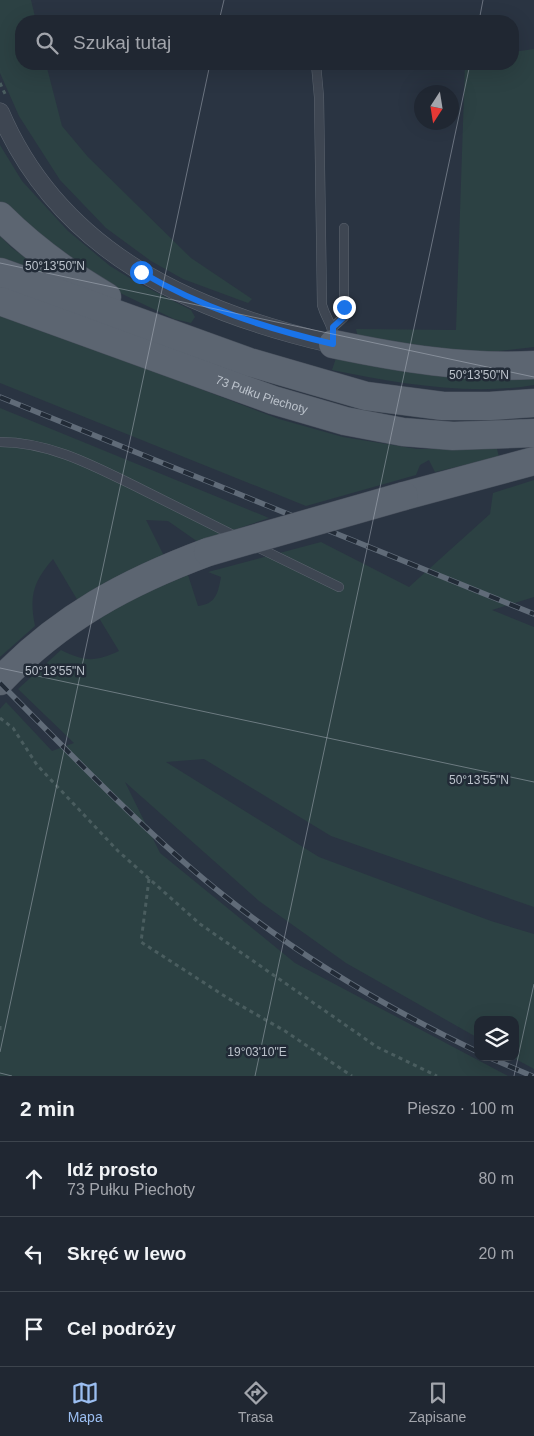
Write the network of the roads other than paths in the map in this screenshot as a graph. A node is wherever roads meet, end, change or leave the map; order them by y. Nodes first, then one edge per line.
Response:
1 (317, 70) edge
2 (4, 105) edge
3 (0, 216) edge
4 (344, 228) dead end
5 (0, 272) edge
6 (0, 301) edge
7 (149, 324) junction
8 (333, 336) junction
9 (534, 365) edge
10 (534, 402) edge
11 (534, 433) edge
12 (0, 442) edge
13 (534, 461) edge
14 (338, 587) dead end
15 (0, 681) edge

1 - 8 lane
2 - 8 street
3 - 7 main road
4 - 8 lane
5 - 7 main road
6 - 11 main road, 73 Pułku Piechoty
7 - 10 main road
8 - 9 main road
12 - 14 lane
13 - 15 main road, bridge

